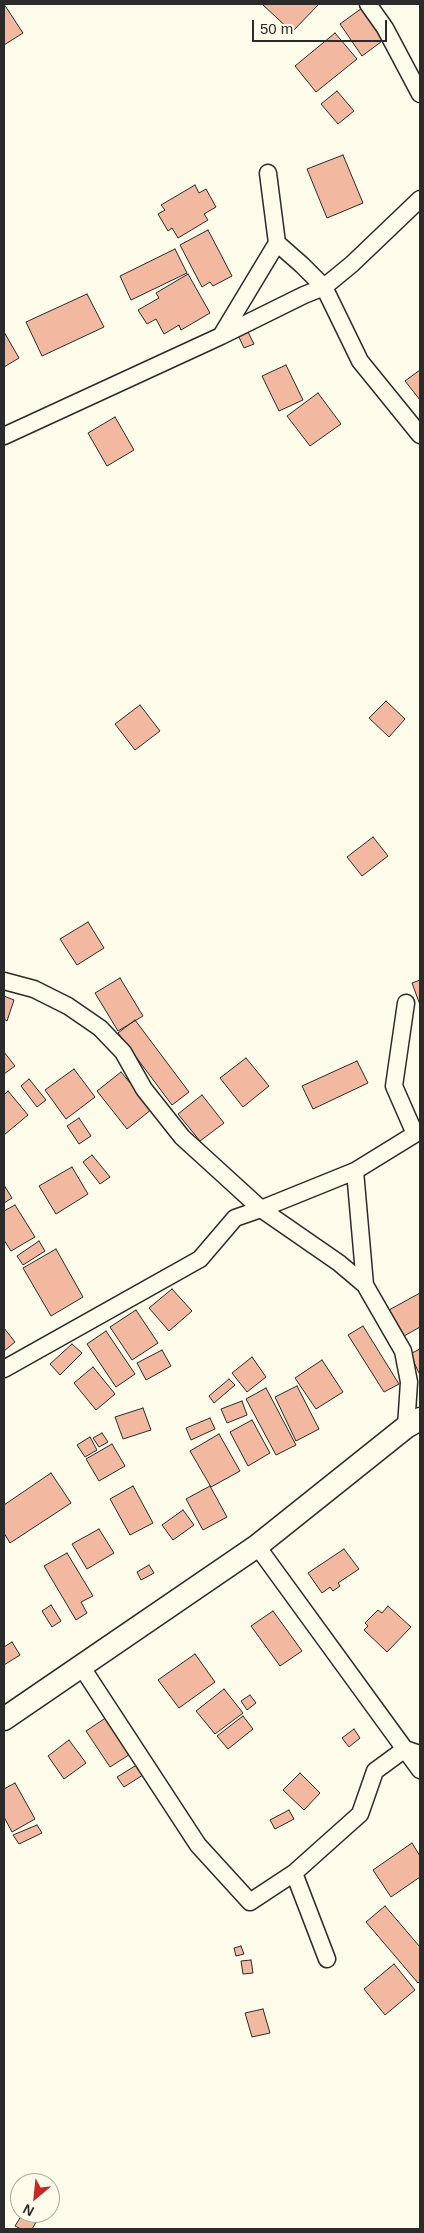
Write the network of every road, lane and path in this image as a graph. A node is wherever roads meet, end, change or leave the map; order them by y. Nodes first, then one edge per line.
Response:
1 (368, 4) edge
2 (420, 94) edge
3 (268, 173) dead end
4 (420, 199) edge
5 (276, 244) junction
6 (324, 288) junction
7 (221, 336) junction
8 (420, 435) edge
9 (4, 436) edge
10 (4, 981) edge
11 (406, 1003) dead end
12 (418, 1133) edge
13 (355, 1171) junction
14 (261, 1209) junction
15 (365, 1285) junction
16 (4, 1368) edge
17 (413, 1423) edge
18 (257, 1546) junction
19 (81, 1666) junction
20 (4, 1719) edge
21 (405, 1748) junction
22 (420, 1754) edge
23 (420, 1770) edge
24 (294, 1873) junction
25 (327, 1959) dead end

1 - 2 street
3 - 5 street
4 - 6 street
5 - 6 street
5 - 7 street
6 - 7 street
6 - 8 street
7 - 9 street
10 - 14 street
11 - 12 street
12 - 13 street
13 - 14 street
13 - 15 street
14 - 15 street
14 - 16 street
15 - 17 street
17 - 18 main road
18 - 19 main road
18 - 21 street
19 - 20 main road
19 - 24 street
21 - 22 street
21 - 23 street
21 - 24 street
24 - 25 street

